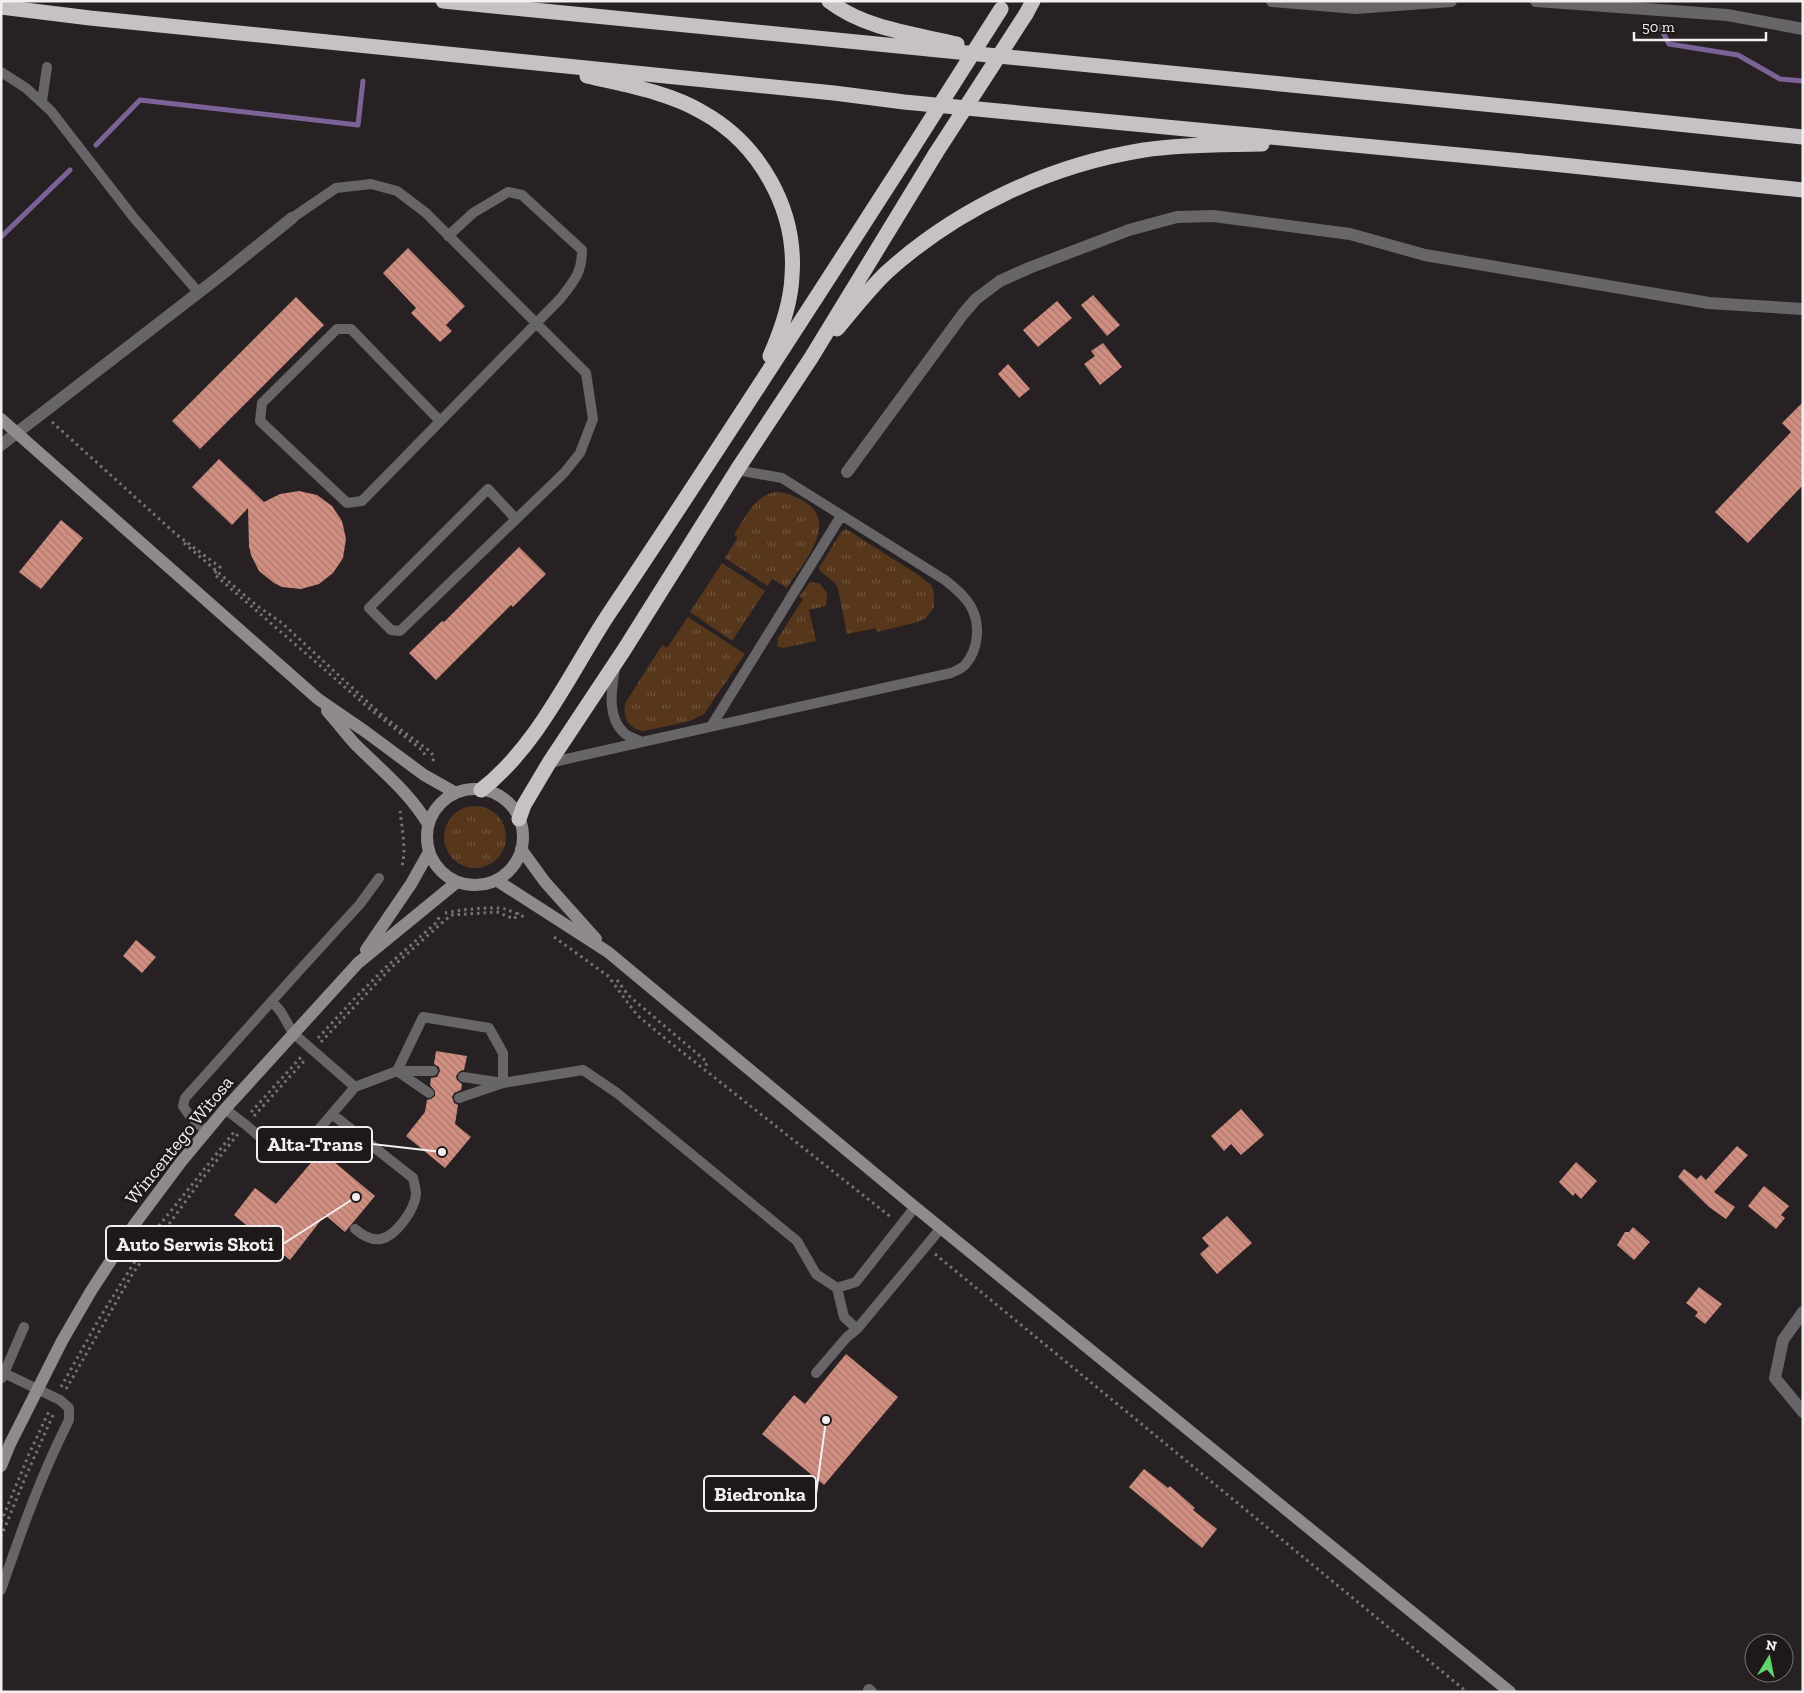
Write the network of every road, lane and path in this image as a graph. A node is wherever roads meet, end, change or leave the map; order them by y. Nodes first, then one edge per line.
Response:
1 (443, 1) edge
2 (829, 1) edge
3 (1272, 1) edge
4 (1451, 1) edge
5 (1536, 1) edge
6 (1003, 5) edge
7 (1, 7) edge
8 (1029, 7) edge
9 (1803, 29) edge
10 (1018, 59) junction
11 (537, 63) junction
12 (47, 67) dead end
13 (1, 72) edge
14 (42, 102) junction
15 (1803, 137) edge
16 (1326, 142) junction
17 (1803, 190) edge
18 (292, 218) joint
19 (448, 236) junction
20 (199, 293) junction
21 (1803, 309) edge
22 (536, 323) junction
23 (811, 358) junction
24 (748, 403) junction
25 (53, 417) dead end
26 (1, 419) edge
27 (440, 421) junction
28 (16, 432) junction
29 (1, 445) edge
30 (737, 470) junction
31 (847, 472) dead end
32 (841, 516) junction
33 (516, 519) junction
34 (615, 663) junction
35 (318, 699) junction
36 (712, 725) junction
37 (642, 742) junction
38 (549, 763) junction
39 (422, 765) dead end
40 (481, 790) junction
41 (456, 793) junction
42 (519, 819) junction
43 (428, 824) junction
44 (521, 849) junction
45 (429, 852) junction
46 (379, 878) dead end
47 (496, 880) junction
48 (458, 882) junction
49 (608, 952) junction
50 (358, 963) junction
51 (272, 1001) junction
52 (293, 1033) junction
53 (705, 1069) dead end
54 (396, 1071) junction
55 (432, 1072) dead end
56 (463, 1077) dead end
57 (503, 1083) junction
58 (355, 1087) junction
59 (428, 1093) dead end
60 (459, 1098) dead end
61 (225, 1109) junction
62 (332, 1114) junction
63 (207, 1132) junction
64 (915, 1207) junction
65 (901, 1226) junction
66 (941, 1228) junction
67 (355, 1229) dead end
68 (926, 1246) junction
69 (837, 1288) junction
70 (1803, 1312) edge
71 (24, 1328) dead end
72 (857, 1329) junction
73 (816, 1373) dead end
74 (3, 1376) edge
75 (37, 1390) junction
76 (1803, 1412) edge
77 (1, 1466) edge
78 (1, 1590) edge
79 (1468, 1692) edge
80 (1510, 1692) edge

1 - 10 highway
2 - 10 highway
3 - 4 street
5 - 9 street
6 - 24 highway, bridge
7 - 11 highway
8 - 23 highway, bridge
10 - 15 highway
11 - 16 highway
11 - 24 highway
12 - 14 lane
13 - 14 lane
14 - 20 lane
16 - 17 highway
16 - 23 highway
18 - 19 lane
18 - 20 street
19 - 22 lane
19 - 22 lane
20 - 28 street
21 - 31 street
22 - 27 lane
22 - 33 lane
23 - 30 highway
24 - 40 highway
25 - 39 path
26 - 28 street
27 - 27 lane
28 - 29 street
28 - 35 street
30 - 32 lane
30 - 34 highway
32 - 36 lane
32 - 36 lane
33 - 33 lane
34 - 37 lane
34 - 38 highway
35 - 41 street
35 - 43 street
36 - 37 lane
37 - 38 lane
38 - 42 highway
40 - 41 street
40 - 42 street
41 - 43 street
42 - 44 street
43 - 45 street
44 - 47 street
44 - 49 street
45 - 48 street
45 - 50 street, Wincentego Witosa
46 - 51 lane
47 - 48 street
47 - 49 street
48 - 50 street, Wincentego Witosa
49 - 64 street
50 - 52 street, Wincentego Witosa
51 - 52 lane
51 - 63 lane
52 - 58 lane
52 - 61 street, Wincentego Witosa
53 - 65 path
54 - 55 lane
54 - 57 lane
54 - 58 lane
54 - 59 lane
56 - 57 lane
57 - 60 lane
57 - 69 lane
58 - 62 lane
61 - 62 lane
61 - 63 street, Wincentego Witosa
62 - 67 lane
63 - 75 street, Wincentego Witosa
64 - 65 lane
64 - 66 street
65 - 69 lane
66 - 68 lane
66 - 80 street
68 - 72 lane
68 - 79 path
69 - 72 lane
70 - 76 street
71 - 74 lane
72 - 73 lane
74 - 75 lane
75 - 77 street, Wincentego Witosa
75 - 78 lane

